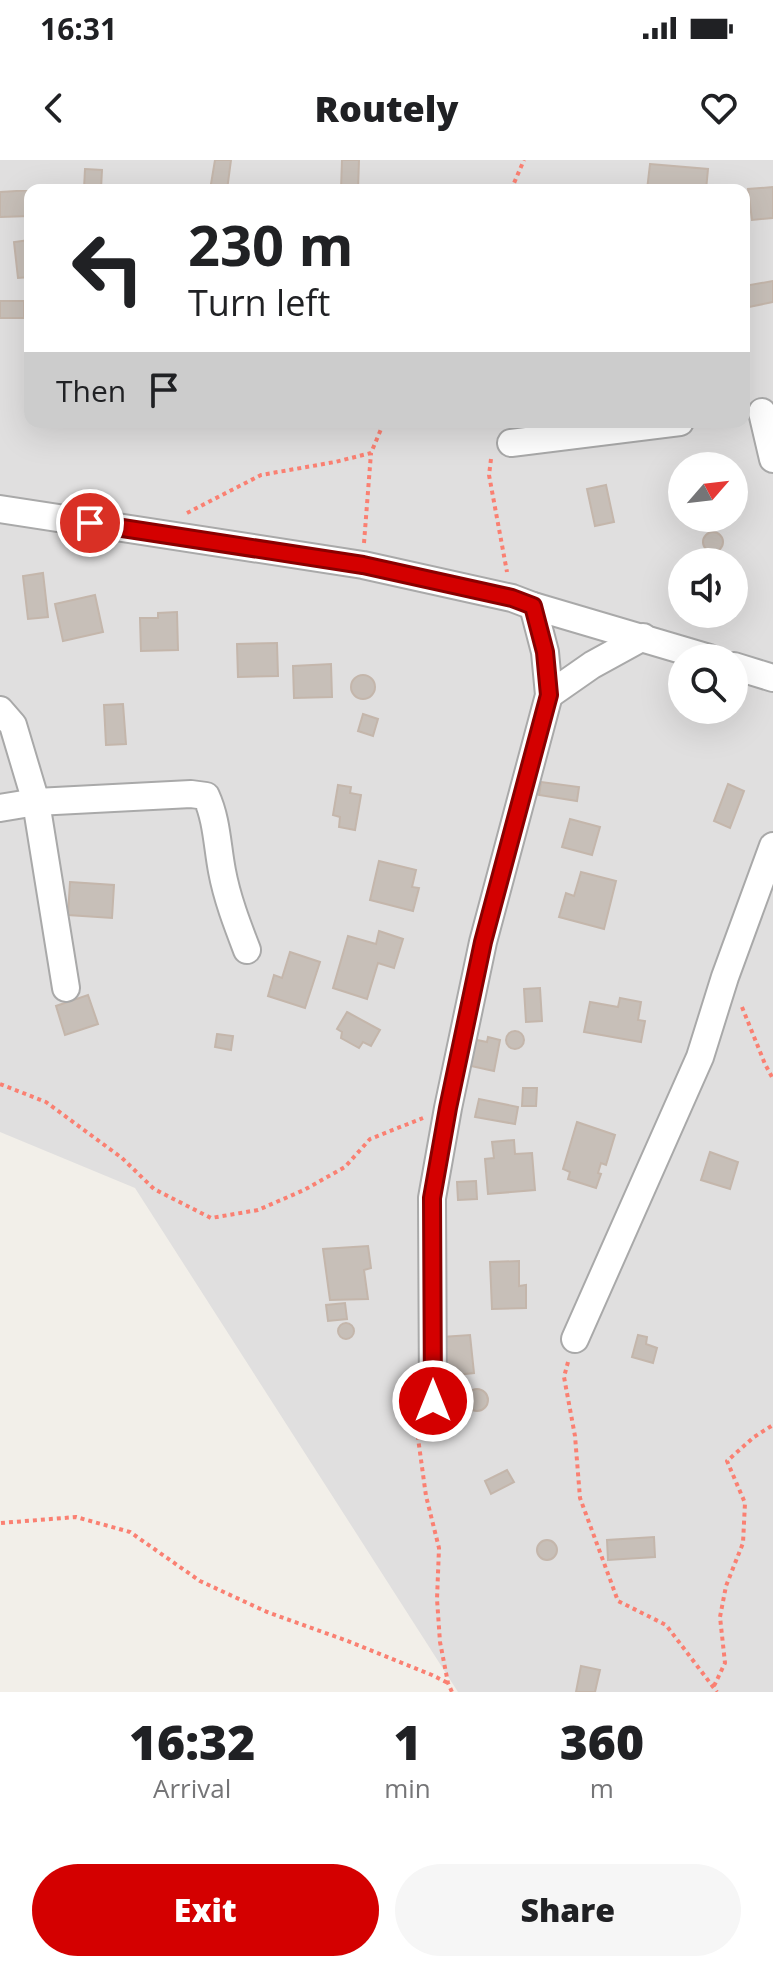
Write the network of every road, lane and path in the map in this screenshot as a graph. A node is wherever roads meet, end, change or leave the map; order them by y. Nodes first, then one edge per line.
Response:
1 (524, 160) edge
2 (514, 184) edge
3 (760, 412) edge
4 (381, 428) edge
5 (632, 428) edge
6 (511, 443) joint
7 (371, 453) junction
8 (773, 459) edge
9 (0, 509) edge
10 (149, 533) junction
11 (363, 565) junction
12 (522, 602) junction
13 (643, 637) junction
14 (668, 645) edge
15 (748, 670) edge
16 (773, 678) edge
17 (549, 695) junction
18 (0, 710) edge
19 (36, 802) junction
20 (0, 808) edge
21 (773, 846) edge
22 (247, 950) dead end
23 (725, 977) junction
24 (66, 988) dead end
25 (773, 1079) edge
26 (0, 1084) edge
27 (448, 1108) junction
28 (575, 1339) joint
29 (433, 1401) joint
30 (773, 1425) edge
31 (1, 1523) edge
32 (448, 1683) junction
33 (714, 1686) junction
34 (452, 1692) edge
35 (717, 1692) edge

1 - 2 path
3 - 8 street
4 - 7 path
5 - 6 street
6 - 12 path
7 - 10 path
7 - 11 path
9 - 10 street
10 - 11 street
11 - 12 street
12 - 13 street
12 - 17 street
13 - 14 street
13 - 17 street
15 - 16 street
17 - 27 street
18 - 19 street
19 - 20 street
19 - 22 street
19 - 24 street
21 - 23 street
23 - 25 path
23 - 28 street
26 - 27 path
27 - 29 street
28 - 33 path
29 - 32 path
30 - 33 path
31 - 32 path
32 - 34 path
33 - 35 path

